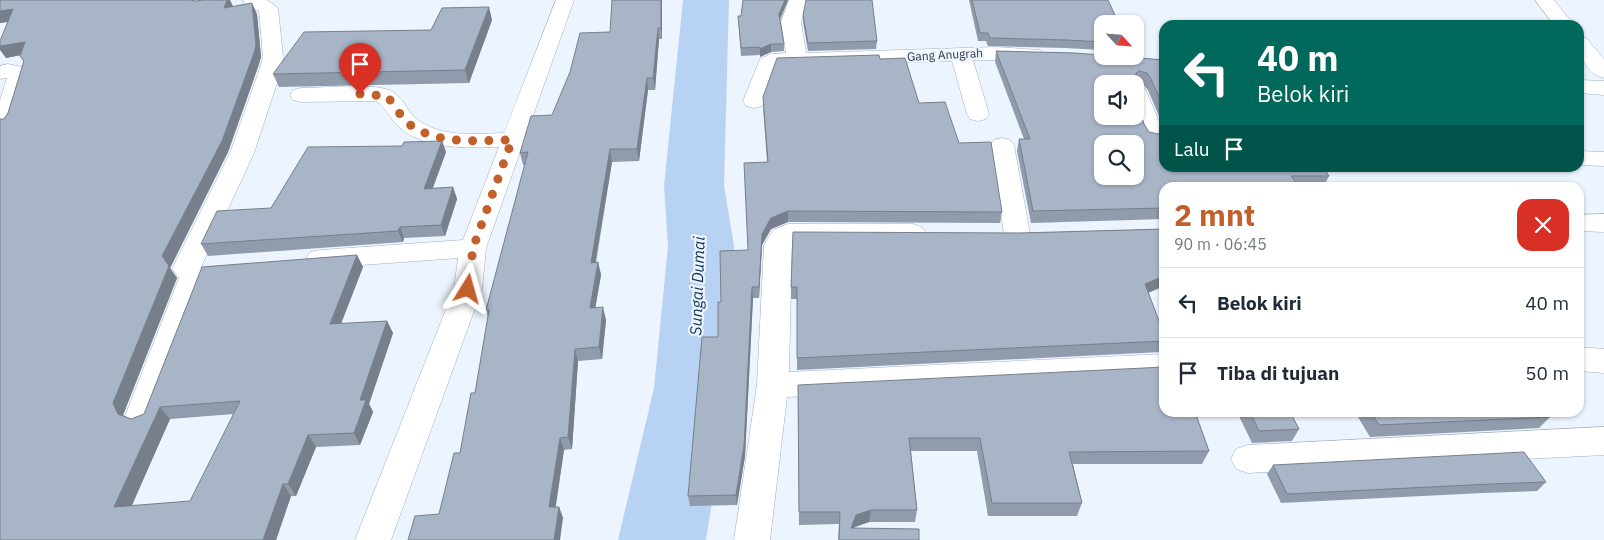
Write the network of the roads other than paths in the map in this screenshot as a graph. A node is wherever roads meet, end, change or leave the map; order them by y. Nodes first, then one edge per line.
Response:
1 (252, 0) edge
2 (564, 0) edge
3 (798, 0) edge
4 (1544, 0) edge
5 (1560, 20) edge
6 (1584, 48) edge
7 (1053, 55) edge
8 (961, 56) junction
9 (797, 60) junction
10 (1604, 72) edge
11 (0, 73) edge
12 (1584, 87) edge
13 (1604, 88) edge
14 (301, 95) dead end
15 (754, 101) dead end
16 (1144, 113) edge
17 (978, 114) dead end
18 (4, 124) edge
19 (1154, 137) edge
20 (512, 140) junction
21 (1002, 145) dead end
22 (1584, 158) edge
23 (1604, 159) edge
24 (1584, 223) edge
25 (1604, 223) edge
26 (940, 233) edge
27 (1046, 233) edge
28 (988, 234) edge
29 (1017, 234) junction
30 (473, 248) junction
31 (295, 261) edge
32 (216, 267) edge
33 (186, 269) junction
34 (1584, 359) edge
35 (1604, 361) edge
36 (1159, 366) edge
37 (773, 385) junction
38 (141, 416) edge
39 (1604, 441) edge
40 (1248, 459) dead end
41 (372, 540) edge
42 (752, 540) edge

1 - 33 street
2 - 20 street
3 - 9 street
4 - 5 street
6 - 10 street
7 - 8 street, Gang Anugrah
8 - 9 street, Gang Anugrah
8 - 17 street
9 - 15 street, Gang Anugrah
11 - 18 street
12 - 13 street
14 - 20 street
16 - 19 street
20 - 30 street
21 - 29 street
22 - 23 street
24 - 25 street
26 - 37 street
27 - 29 street
28 - 29 street
30 - 31 street
30 - 41 street
32 - 33 street
33 - 38 street
34 - 35 street
36 - 37 street
37 - 42 street
39 - 40 street

